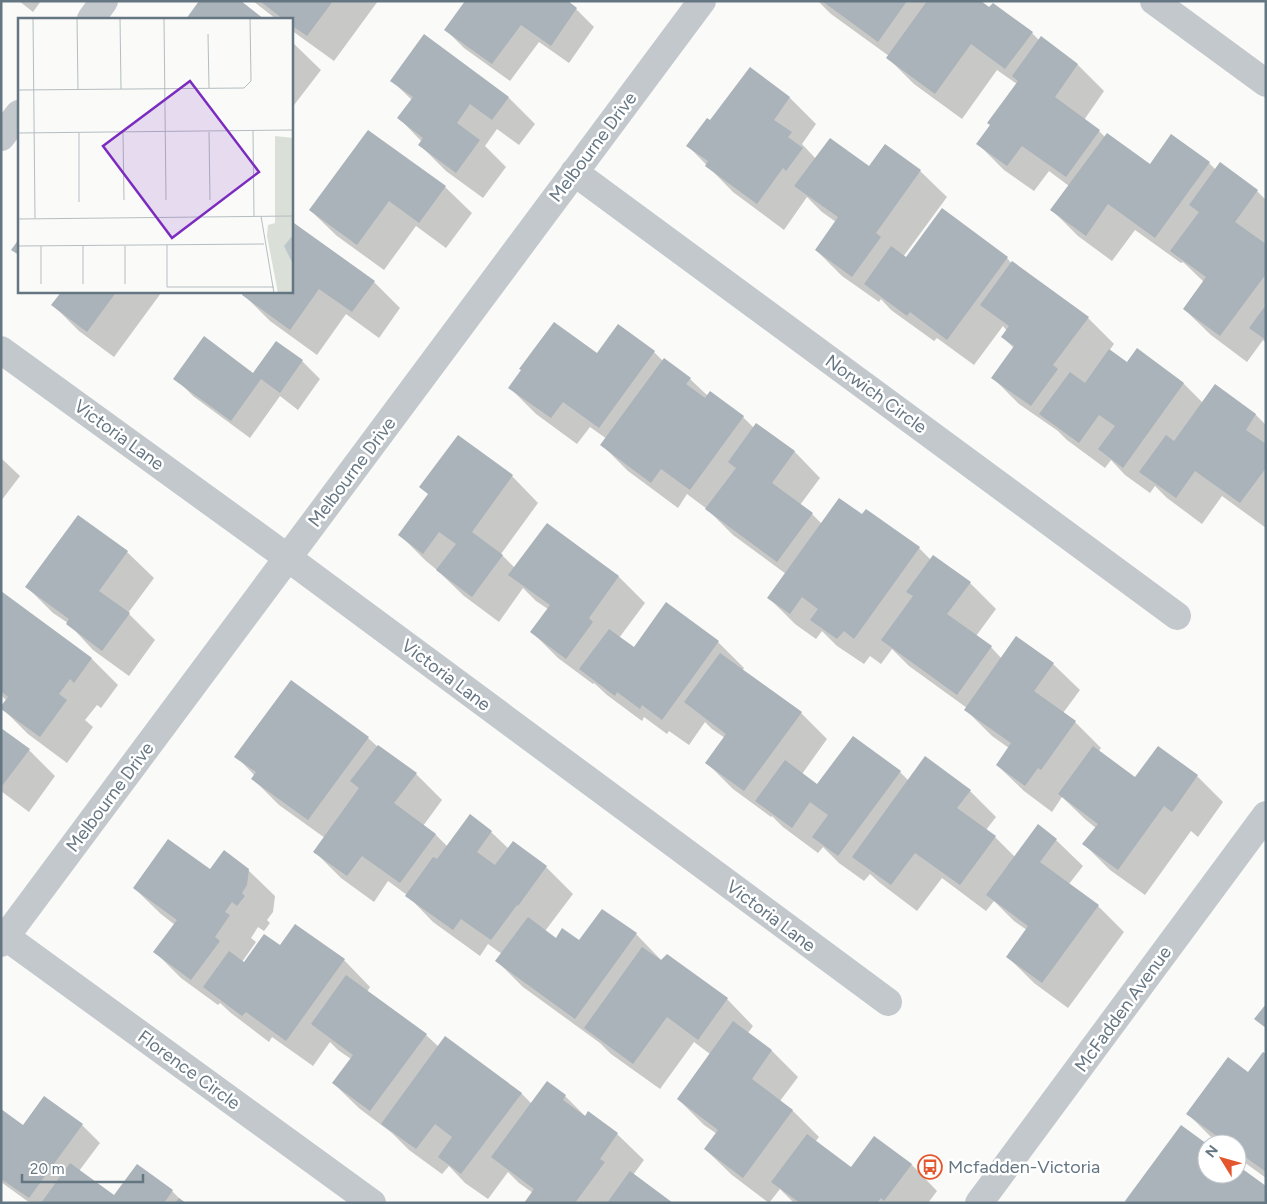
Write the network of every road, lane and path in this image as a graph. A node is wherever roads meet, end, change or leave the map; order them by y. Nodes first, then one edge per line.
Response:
1 (104, 1) edge
2 (702, 1) edge
3 (1154, 1) edge
4 (92, 18) edge
5 (1266, 82) edge
6 (18, 115) edge
7 (1, 137) edge
8 (574, 172) junction
9 (1, 350) edge
10 (288, 558) junction
11 (1177, 616) dead end
12 (1266, 816) edge
13 (4, 940) edge
14 (888, 1002) dead end
15 (372, 1203) edge
16 (980, 1203) edge

1 - 4 street
2 - 8 street, Melbourne Drive
3 - 5 street
6 - 7 street
8 - 10 street, Melbourne Drive
8 - 11 street, Norwich Circle
9 - 10 street, Victoria Lane
10 - 13 street, Melbourne Drive
10 - 14 street, Victoria Lane
12 - 16 street, McFadden Avenue
13 - 15 street, Florence Circle

